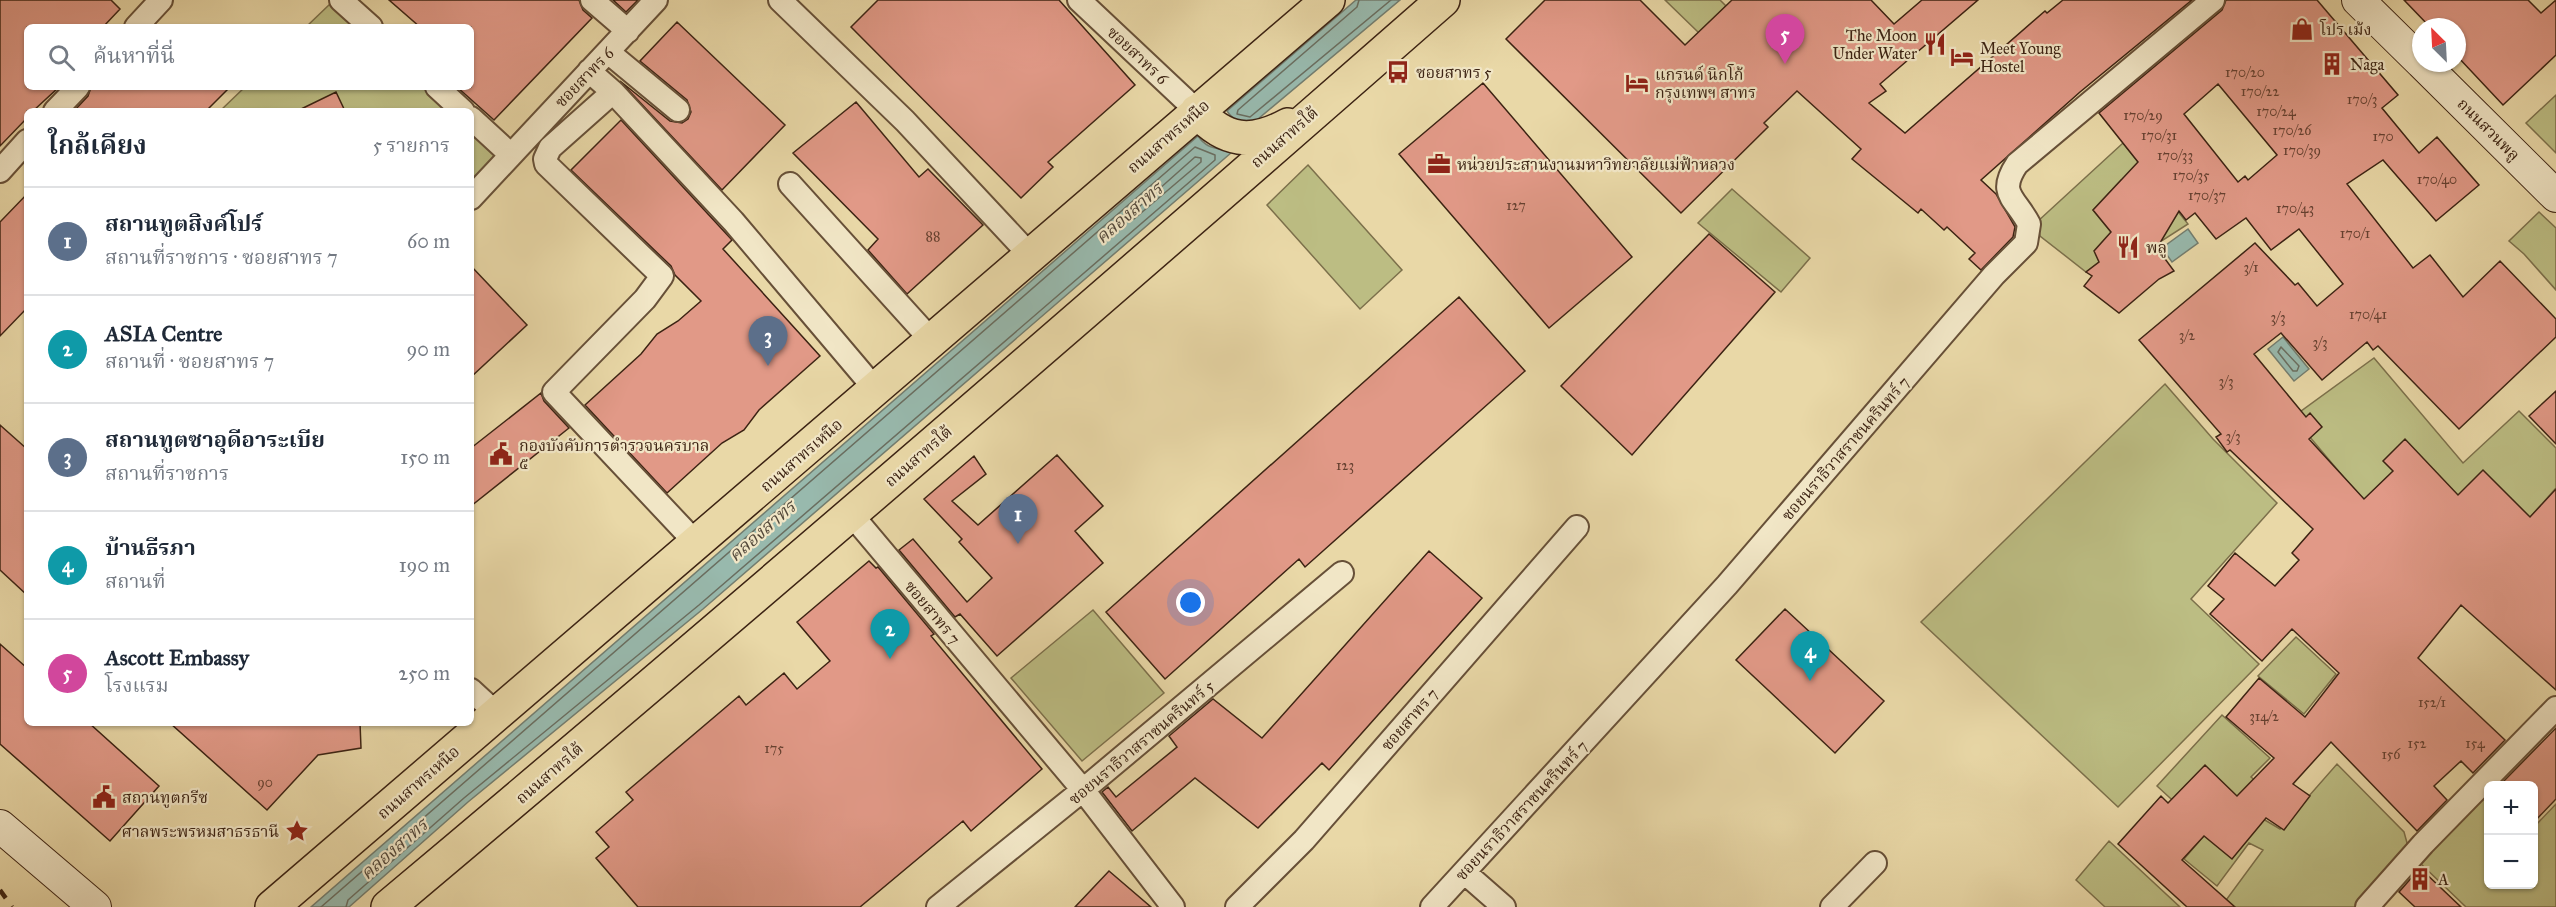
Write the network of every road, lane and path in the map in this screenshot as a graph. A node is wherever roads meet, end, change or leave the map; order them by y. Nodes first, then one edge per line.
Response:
1 (161, 0) edge
2 (341, 0) edge
3 (592, 0) edge
4 (656, 0) edge
5 (780, 0) edge
6 (1078, 0) edge
7 (1328, 0) edge
8 (1443, 0) edge
9 (2213, 0) edge
10 (2358, 0) edge
11 (139, 24) edge
12 (368, 24) edge
13 (628, 31) junction
14 (608, 52) junction
15 (2412, 54) edge
16 (589, 71) junction
17 (2430, 72) edge
18 (75, 90) edge
19 (440, 90) edge
20 (613, 92) junction
21 (58, 108) edge
22 (460, 108) edge
23 (678, 110) dead end
24 (1197, 111) junction
25 (1315, 111) junction
26 (474, 121) edge
27 (24, 144) edge
28 (510, 154) junction
29 (0, 171) edge
30 (790, 184) dead end
31 (474, 195) edge
32 (2556, 196) edge
33 (1030, 255) junction
34 (933, 342) junction
35 (876, 390) junction
36 (851, 514) junction
37 (1577, 527) dead end
38 (698, 544) junction
39 (1342, 573) dead end
40 (474, 693) edge
41 (2556, 708) edge
42 (497, 714) junction
43 (1083, 790) junction
44 (0, 826) edge
45 (1875, 862) dead end
46 (1464, 872) junction
47 (95, 907) edge
48 (272, 907) edge
49 (388, 907) edge
50 (938, 907) edge
51 (1173, 907) edge
52 (1237, 907) edge
53 (1432, 907) edge
54 (1504, 907) edge
55 (1832, 907) edge
56 (2367, 907) edge

1 - 11 street
2 - 12 street
3 - 13 street
4 - 13 street, ซอยสาทร 6
5 - 33 street
6 - 24 street, ซอยสาทร 6
7 - 24 main road, ถนนสาทรเหนือ
8 - 25 main road, ถนนสาทรใต้
9 - 46 street, ซอยนราธิวาสราชนครินทร์ 7
10 - 15 main road, ถนนสวนพลู
13 - 14 street, ซอยสาทร 6
14 - 16 street, ซอยสาทร 6
14 - 23 street
16 - 20 street
16 - 28 street, ซอยสาทร 6
17 - 32 main road, ถนนสวนพลู
18 - 21 street
19 - 22 street
20 - 35 street
20 - 38 street
24 - 25 main road
24 - 33 main road, ถนนสาทรเหนือ
25 - 36 main road, ถนนสาทรใต้
26 - 28 street
27 - 29 street
28 - 31 street, ซอยสาทร 6
30 - 34 street
33 - 34 main road, ถนนสาทรเหนือ
34 - 35 main road, ถนนสาทรเหนือ
35 - 38 main road, ถนนสาทรเหนือ
36 - 43 street, ซอยสาทร 7
36 - 49 main road, ถนนสาทรใต้
37 - 52 street, ซอยสาทร 7
38 - 42 main road, ถนนสาทรเหนือ
39 - 43 street, ซอยนราธิวาสราชนครินทร์ 5
40 - 42 street
41 - 56 street
42 - 48 main road, ถนนสาทรเหนือ
43 - 50 street, ซอยนราธิวาสราชนครินทร์ 5
43 - 51 street, ซอยสาทร 7
44 - 47 main road
45 - 55 street
46 - 53 street, ซอยนราธิวาสราชนครินทร์ 7
46 - 54 street

